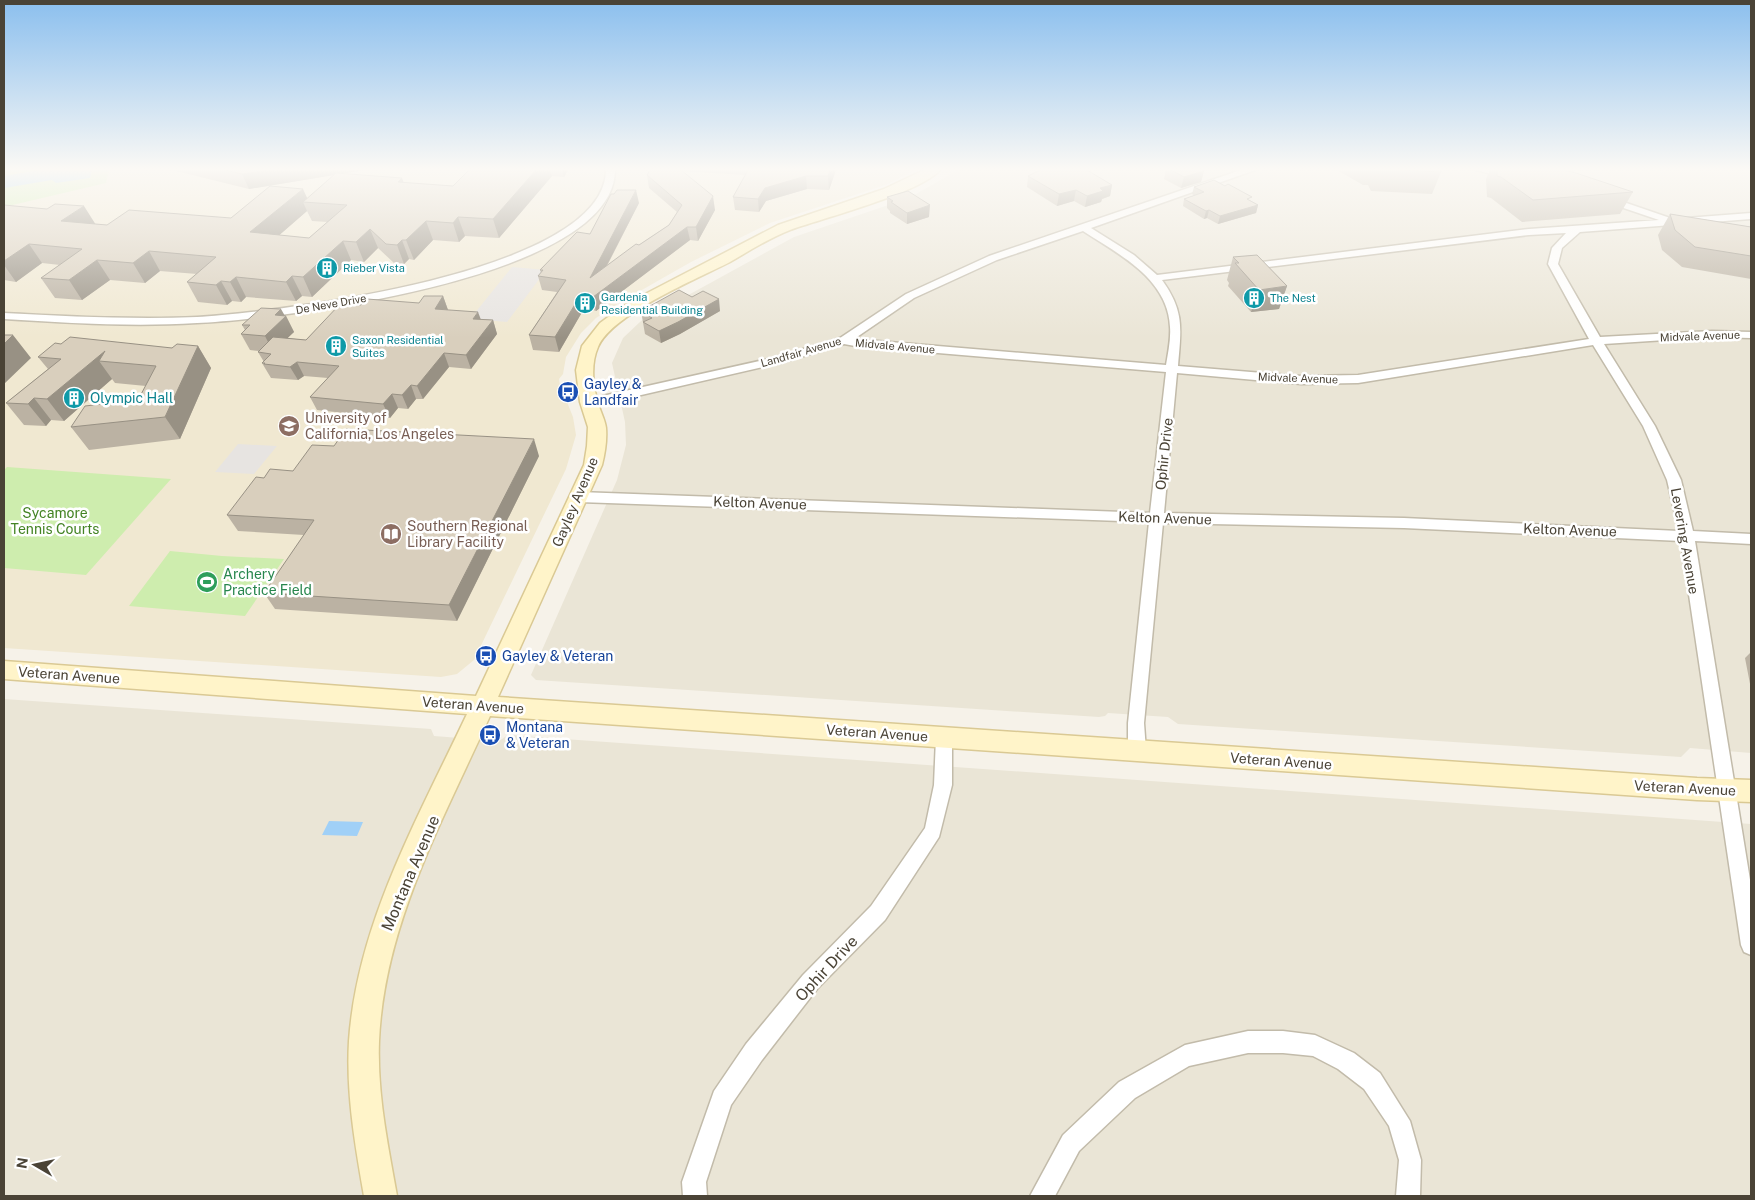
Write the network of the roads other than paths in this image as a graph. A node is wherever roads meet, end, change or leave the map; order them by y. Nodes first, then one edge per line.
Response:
1 (574, 226) edge
2 (788, 226) edge
3 (1091, 226) edge
4 (1619, 226) edge
5 (1686, 226) edge
6 (1085, 228) junction
7 (1577, 229) junction
8 (1697, 230) edge
9 (1156, 278) junction
10 (4, 316) edge
11 (1751, 335) edge
12 (844, 340) junction
13 (1596, 341) junction
14 (1173, 370) junction
15 (589, 404) junction
16 (579, 497) junction
17 (1157, 518) junction
18 (1686, 535) junction
19 (1751, 539) edge
20 (4, 670) edge
21 (484, 706) junction
22 (944, 738) junction
23 (1137, 751) junction
24 (1739, 791) edge
25 (1751, 945) edge
26 (375, 1195) edge
27 (695, 1196) edge
28 (1042, 1196) edge
29 (1408, 1196) edge

1 - 10 street, De Neve Drive
2 - 15 street, Gayley Avenue
3 - 6 street, Landfair Avenue
4 - 7 street
5 - 8 street
6 - 9 street, Ophir Drive
6 - 12 street, Landfair Avenue
7 - 9 street
7 - 13 street, Levering Avenue
9 - 14 street, Ophir Drive
11 - 13 street, Midvale Avenue
12 - 14 street, Midvale Avenue
12 - 15 street, Landfair Avenue
13 - 14 street, Midvale Avenue
13 - 18 street, Levering Avenue
14 - 17 street, Ophir Drive
15 - 16 street, Gayley Avenue
16 - 17 street, Kelton Avenue
16 - 21 street, Gayley Avenue
17 - 18 street, Kelton Avenue
17 - 23 street, Ophir Drive
18 - 19 street, Kelton Avenue
18 - 24 street, Levering Avenue
20 - 21 street, Veteran Avenue
21 - 22 street, Veteran Avenue
21 - 26 street, Montana Avenue
22 - 23 street, Veteran Avenue
22 - 27 street, Ophir Drive
23 - 24 street, Veteran Avenue
24 - 25 street, Levering Avenue
28 - 29 street

